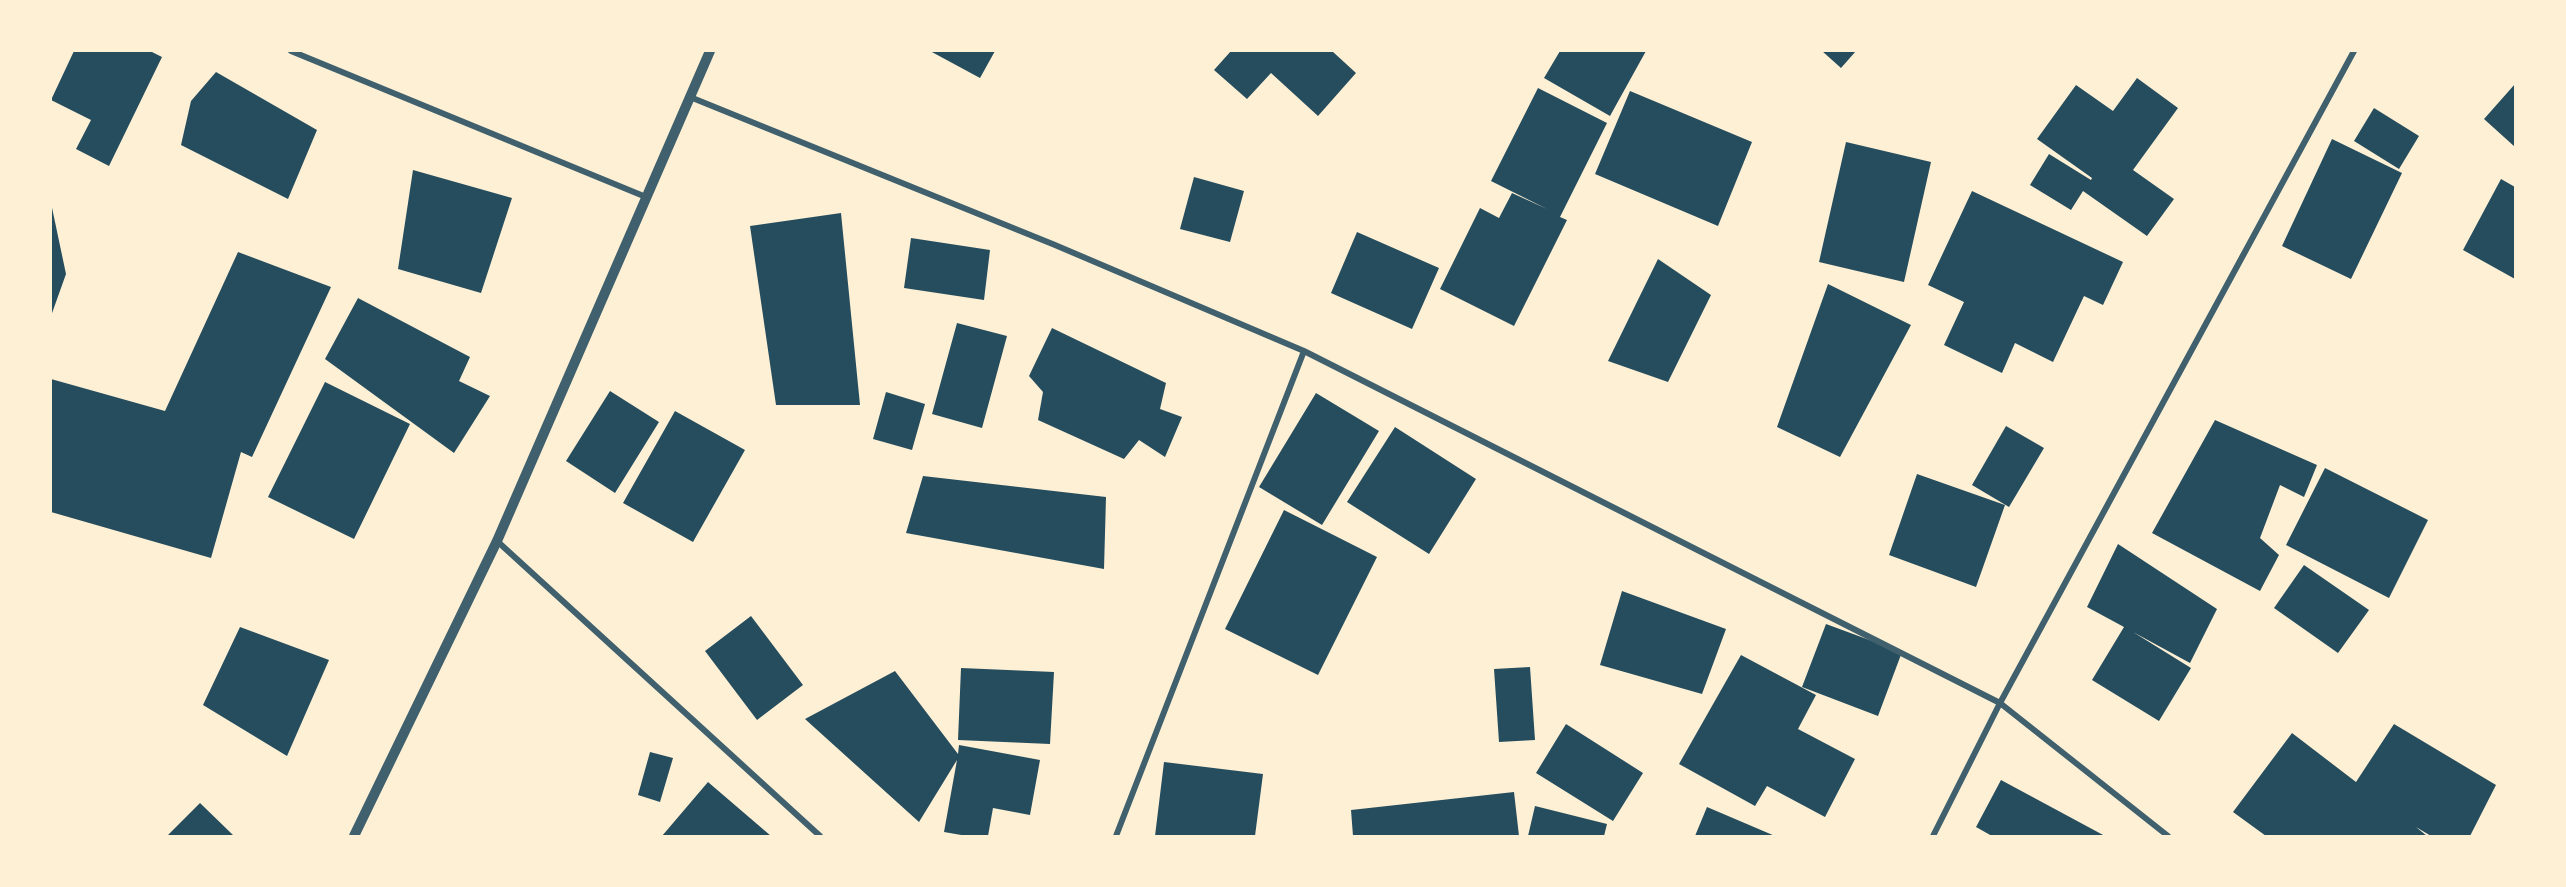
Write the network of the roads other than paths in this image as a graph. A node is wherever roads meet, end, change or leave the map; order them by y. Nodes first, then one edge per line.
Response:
1 (291, 51) edge
2 (710, 51) edge
3 (2354, 51) edge
4 (690, 97) junction
5 (646, 197) junction
6 (1304, 351) junction
7 (497, 541) junction
8 (2000, 703) junction
9 (354, 836) edge
10 (820, 836) edge
11 (1116, 836) edge
12 (1933, 836) edge
13 (2168, 836) edge

1 - 5 street
2 - 4 street
3 - 8 street
4 - 5 street
4 - 6 street
5 - 7 street
6 - 8 street
6 - 11 street
7 - 9 street
7 - 10 street
8 - 12 street
8 - 13 street

